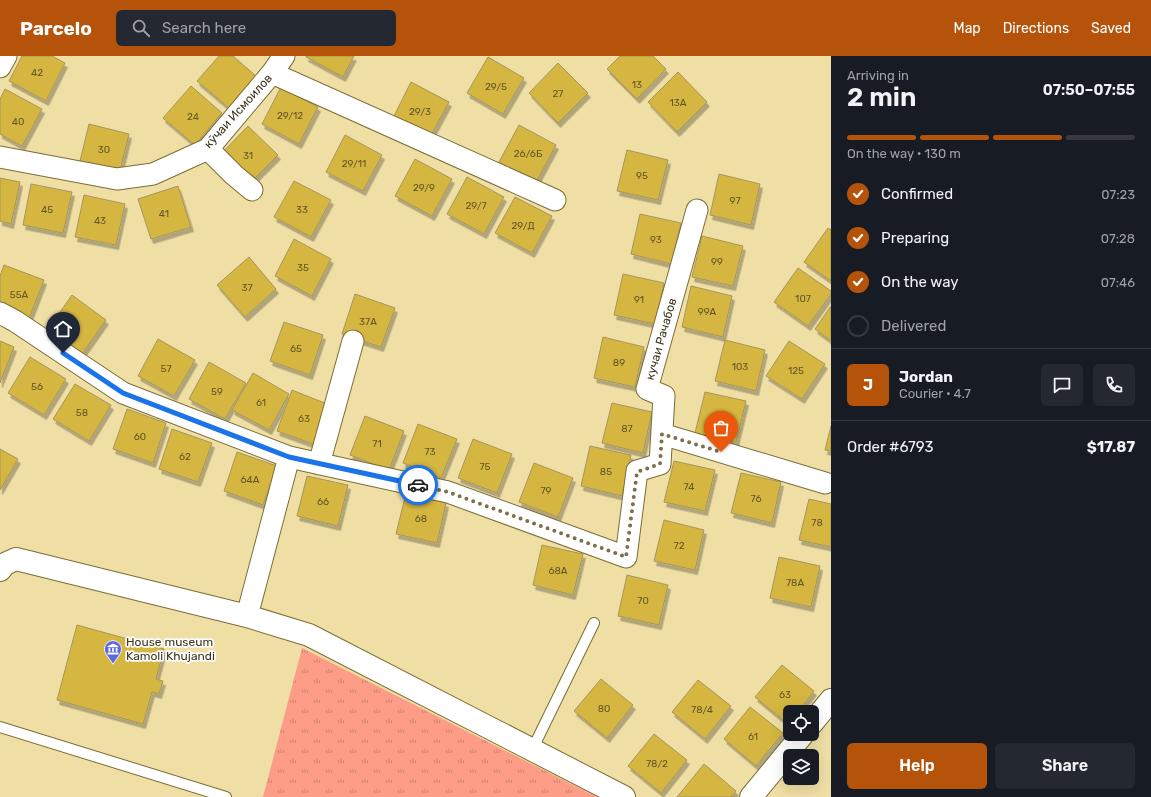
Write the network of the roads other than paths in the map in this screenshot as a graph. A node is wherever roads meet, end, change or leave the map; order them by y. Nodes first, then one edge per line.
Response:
1 (6, 56) edge
2 (278, 64) edge
3 (0, 67) edge
4 (208, 149) junction
5 (0, 157) edge
6 (252, 190) dead end
7 (555, 200) dead end
8 (697, 210) dead end
9 (0, 313) edge
10 (354, 341) dead end
11 (662, 434) junction
12 (289, 457) junction
13 (319, 464) junction
14 (825, 483) dead end
15 (0, 570) edge
16 (247, 616) junction
17 (594, 623) dead end
18 (831, 700) edge
19 (819, 715) edge
20 (0, 727) edge
21 (797, 741) edge
22 (532, 750) junction
23 (226, 797) edge
24 (624, 797) edge
25 (751, 797) edge

1 - 3 street
2 - 4 street, кӯчаи Исмоилов
2 - 7 street
4 - 5 street, кӯчаи Исмоилов
4 - 6 street
8 - 11 street, кучаи Рачабов
9 - 12 street, кучаи Рачабов
10 - 13 street
11 - 13 street, кучаи Рачабов
11 - 14 street
12 - 13 street, кучаи Рачабов
12 - 16 street
15 - 16 street
16 - 22 street
17 - 22 lane
18 - 19 street
20 - 23 lane
21 - 25 street
22 - 24 street

